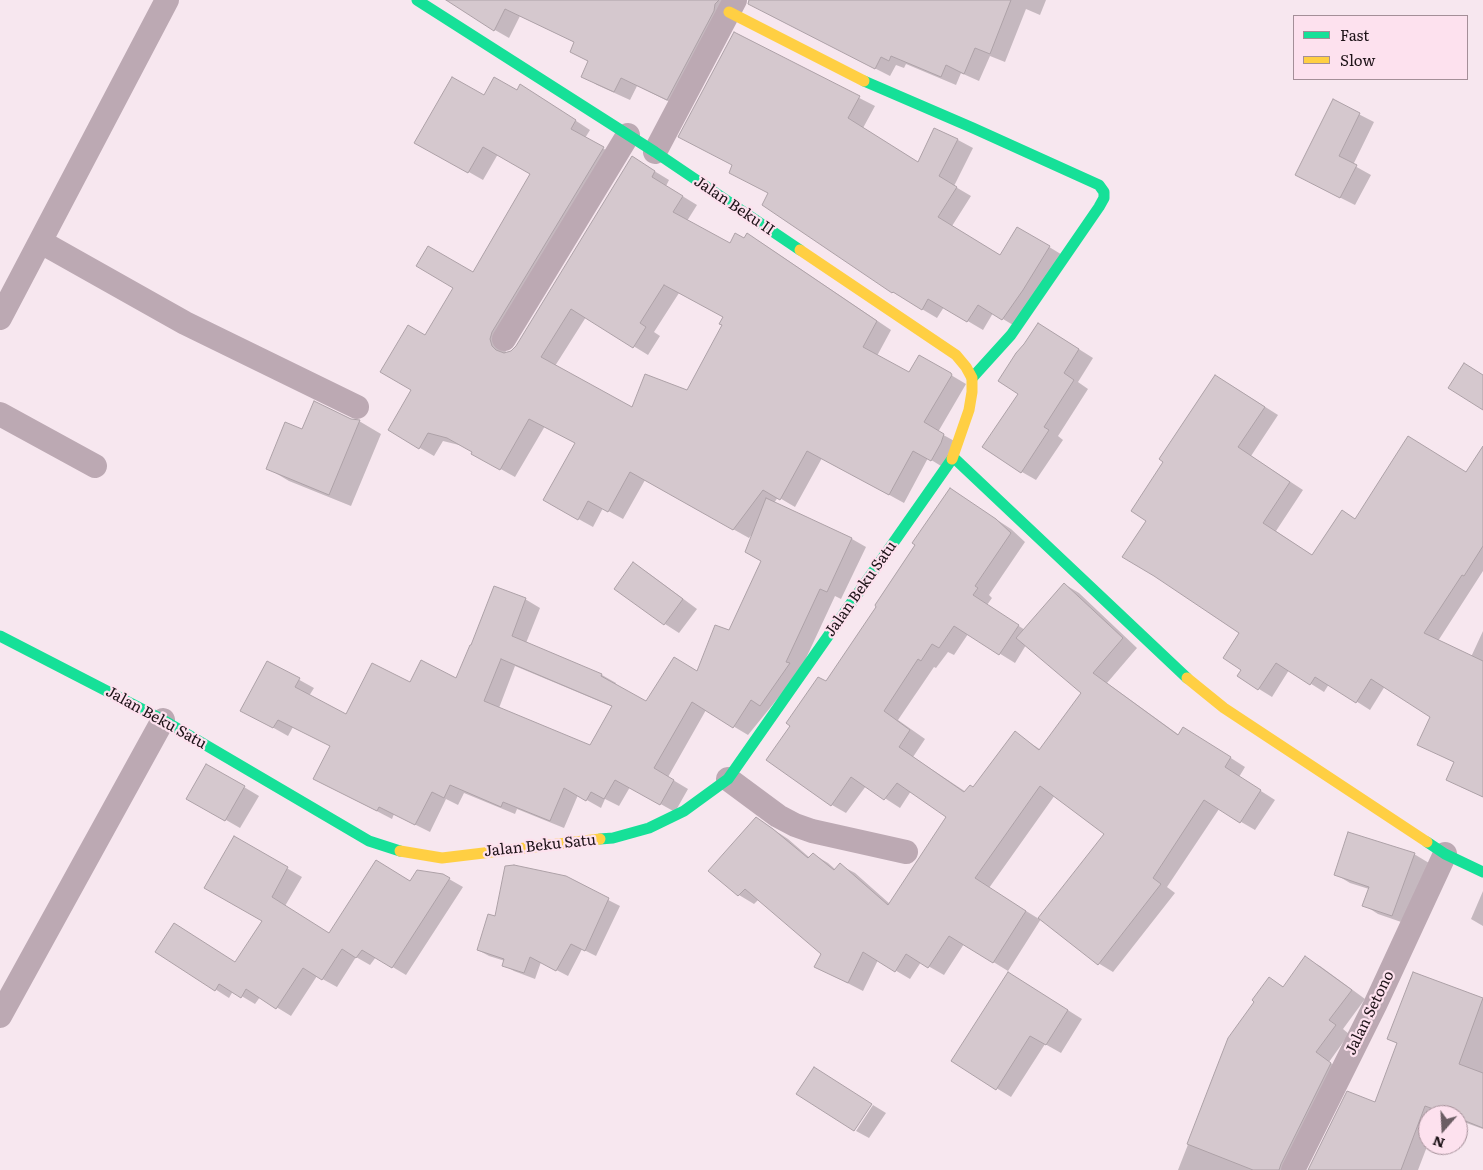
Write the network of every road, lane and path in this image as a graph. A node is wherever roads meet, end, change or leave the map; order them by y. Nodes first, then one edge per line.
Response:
1 (167, 0) edge
2 (417, 0) edge
3 (732, 4) edge
4 (628, 135) junction
5 (655, 152) junction
6 (41, 242) junction
7 (0, 318) edge
8 (504, 339) dead end
9 (972, 378) junction
10 (357, 407) dead end
11 (0, 414) edge
12 (954, 457) junction
13 (95, 466) dead end
14 (0, 636) edge
15 (163, 720) junction
16 (728, 779) junction
17 (906, 852) dead end
18 (1445, 854) junction
19 (1483, 872) edge
20 (0, 1016) edge
21 (1292, 1170) edge

1 - 6 street
2 - 4 street, Jalan Beku II
3 - 5 street
3 - 9 street
4 - 5 street, Jalan Beku II
4 - 8 street
5 - 9 street, Jalan Beku II
6 - 7 street
6 - 10 street
9 - 12 street
11 - 13 street
12 - 16 street, Jalan Beku Satu
12 - 18 street
14 - 15 street, Jalan Beku Satu
15 - 16 street, Jalan Beku Satu
15 - 20 street
16 - 17 street
18 - 19 street
18 - 21 street, Jalan Setono

